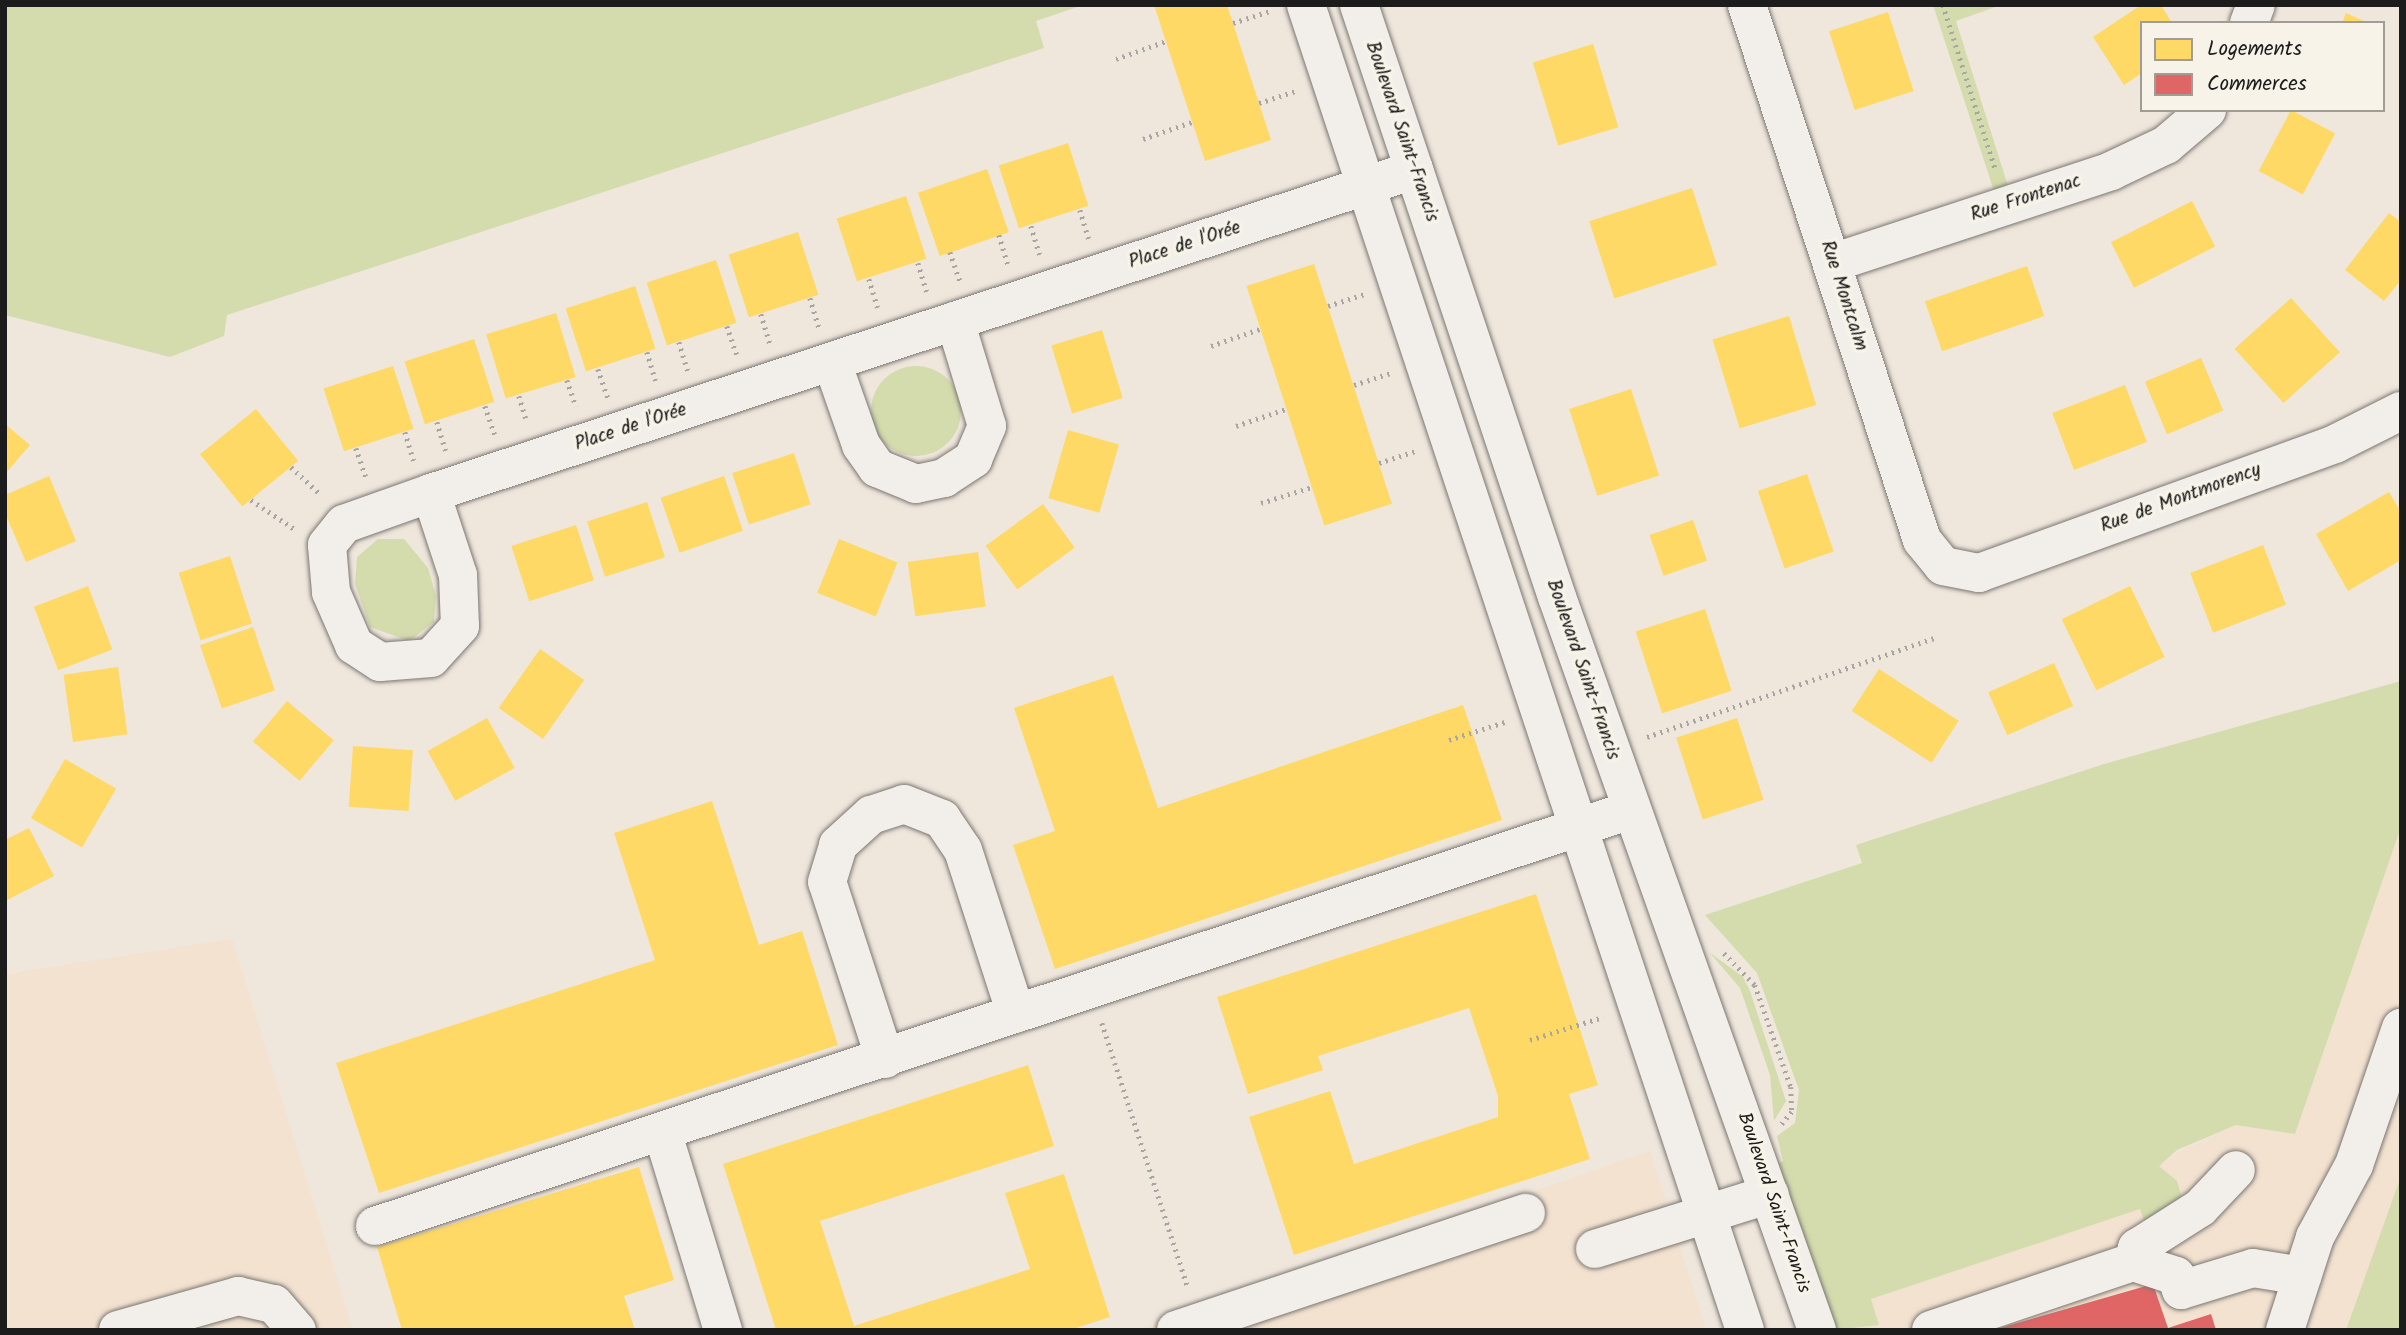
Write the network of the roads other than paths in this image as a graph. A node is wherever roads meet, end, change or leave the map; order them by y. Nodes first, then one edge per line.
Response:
1 (1359, 5) edge
2 (1747, 5) edge
3 (1294, 6) edge
4 (2204, 112) edge
5 (1414, 170) junction
6 (1366, 186) junction
7 (1832, 263) junction
8 (949, 303) junction
9 (826, 349) junction
10 (2401, 411) edge
11 (424, 482) junction
12 (1957, 574) joint
13 (1631, 810) junction
14 (1578, 828) junction
15 (1016, 1014) junction
16 (2401, 1028) edge
17 (885, 1059) junction
18 (663, 1134) junction
19 (2236, 1170) dead end
20 (1770, 1194) junction
21 (1526, 1213) dead end
22 (1708, 1214) junction
23 (375, 1226) dead end
24 (1595, 1249) dead end
25 (2133, 1262) junction
26 (2302, 1276) junction
27 (1187, 1326) edge
28 (118, 1330) edge
29 (297, 1330) edge
30 (723, 1330) edge
31 (1745, 1330) edge
32 (1817, 1330) edge
33 (1931, 1330) edge
34 (2285, 1330) edge

1 - 5 street, Boulevard Saint-Francis
2 - 7 street, Rue Montcalm
3 - 6 street
4 - 7 street, Rue Frontenac
5 - 6 street, Place de l'Orée
5 - 13 street, Boulevard Saint-Francis
6 - 8 street, Place de l'Orée
6 - 14 street
7 - 12 street, Rue Montcalm
8 - 9 street, Place de l'Orée
8 - 9 street
9 - 11 street, Place de l'Orée
10 - 12 street, Rue de Montmorency
11 - 11 street, Place de l'Orée
13 - 14 street
13 - 20 street, Boulevard Saint-Francis
14 - 15 street
14 - 22 street
15 - 17 street
15 - 17 street
16 - 26 street
17 - 18 street
18 - 23 street
18 - 30 street
19 - 25 street
20 - 22 street
20 - 32 street, Boulevard Saint-Francis
21 - 27 street
22 - 24 street
22 - 31 street
25 - 26 street
25 - 33 street
26 - 34 street
28 - 29 street

